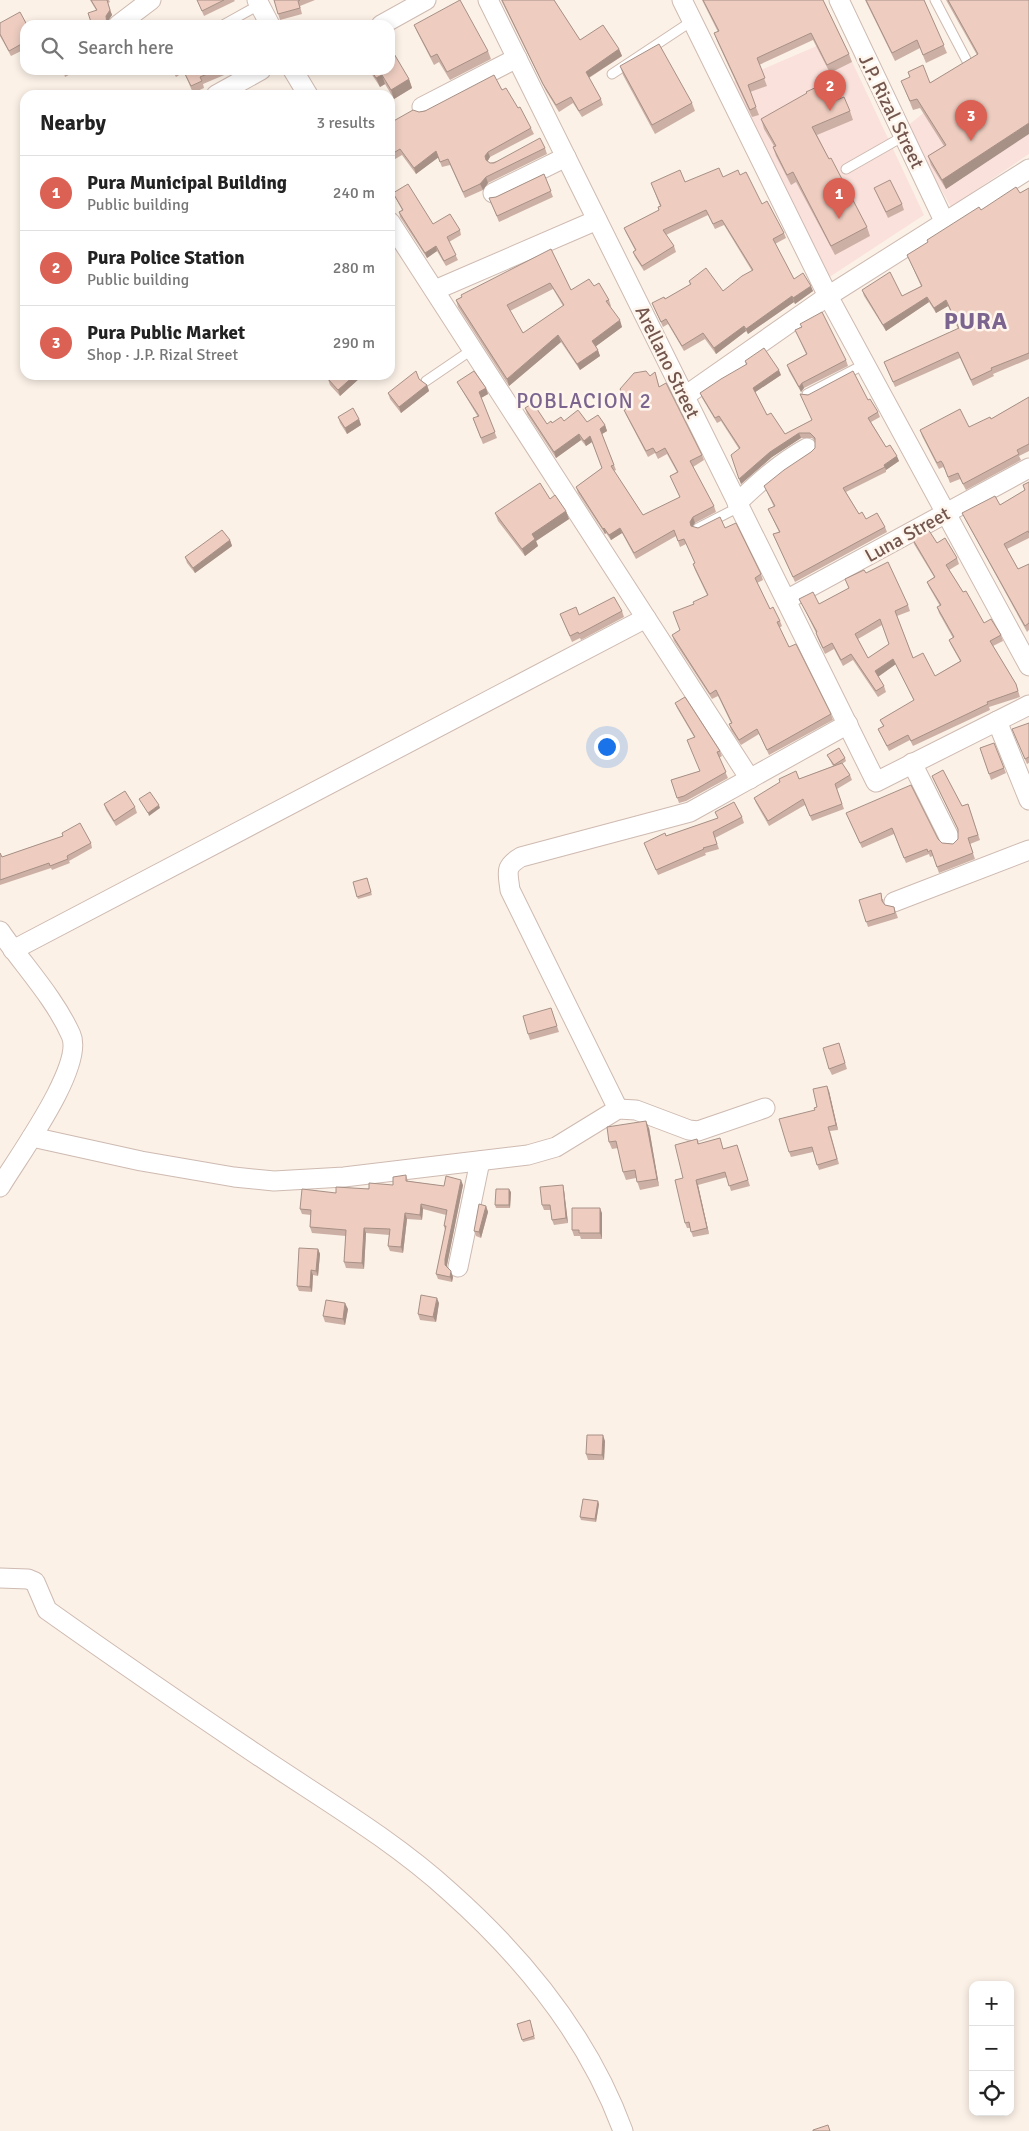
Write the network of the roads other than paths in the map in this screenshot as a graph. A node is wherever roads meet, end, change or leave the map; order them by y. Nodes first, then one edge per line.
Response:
1 (426, 0) edge
2 (488, 0) edge
3 (682, 0) edge
4 (839, 0) edge
5 (935, 0) edge
6 (143, 1) edge
7 (258, 3) edge
8 (123, 20) edge
9 (231, 20) edge
10 (267, 20) edge
11 (390, 20) edge
12 (692, 21) junction
13 (517, 58) junction
14 (968, 64) edge
15 (612, 74) dead end
16 (252, 75) edge
17 (298, 75) edge
18 (225, 90) edge
19 (306, 90) edge
20 (422, 107) dead end
21 (904, 136) junction
22 (566, 157) junction
23 (846, 169) dead end
24 (1027, 175) edge
25 (493, 193) dead end
26 (597, 220) junction
27 (945, 222) junction
28 (395, 230) edge
29 (435, 290) junction
30 (828, 296) junction
31 (473, 349) junction
32 (865, 364) junction
33 (426, 381) dead end
34 (807, 394) edge
35 (685, 396) junction
36 (807, 448) dead end
37 (1029, 468) edge
38 (738, 505) junction
39 (946, 512) junction
40 (698, 528) edge
41 (786, 600) junction
42 (646, 618) junction
43 (1029, 666) edge
44 (1029, 705) edge
45 (997, 721) junction
46 (848, 724) junction
47 (912, 763) junction
48 (750, 779) junction
49 (1029, 800) edge
50 (950, 839) dead end
51 (1029, 850) edge
52 (894, 902) dead end
53 (0, 931) edge
54 (13, 950) junction
55 (765, 1108) dead end
56 (618, 1109) junction
57 (32, 1137) junction
58 (480, 1161) junction
59 (0, 1187) edge
60 (458, 1267) dead end
61 (0, 1578) edge
62 (623, 2131) edge

1 - 11 street
2 - 13 street, Arellano Street
3 - 12 street
4 - 21 street, J.P. Rizal Street
5 - 14 lane
6 - 8 street
7 - 9 lane
7 - 10 street
12 - 15 lane
12 - 30 street
13 - 20 street
13 - 22 street, Arellano Street
16 - 18 street
17 - 19 street
21 - 23 lane
21 - 27 street, J.P. Rizal Street
22 - 25 street
22 - 26 street, Arellano Street
24 - 27 street
26 - 29 street
26 - 35 street, Arellano Street
27 - 30 street
28 - 29 street
29 - 31 street
30 - 32 street
30 - 35 street
31 - 33 lane
31 - 42 street
32 - 34 lane
32 - 39 street
35 - 38 street, Arellano Street
36 - 38 street
37 - 39 street, Luna Street
38 - 40 lane
38 - 41 street, Arellano Street
39 - 41 street, Luna Street
39 - 43 street
41 - 46 street, Arellano Street
42 - 48 street
42 - 54 street
44 - 45 street
45 - 47 street
45 - 49 street
46 - 47 street, Arellano Street
46 - 48 street
47 - 50 street
48 - 56 street
51 - 52 street
53 - 54 street
54 - 57 street
55 - 56 street
56 - 58 street
57 - 58 street
57 - 59 street
58 - 60 street
61 - 62 street

